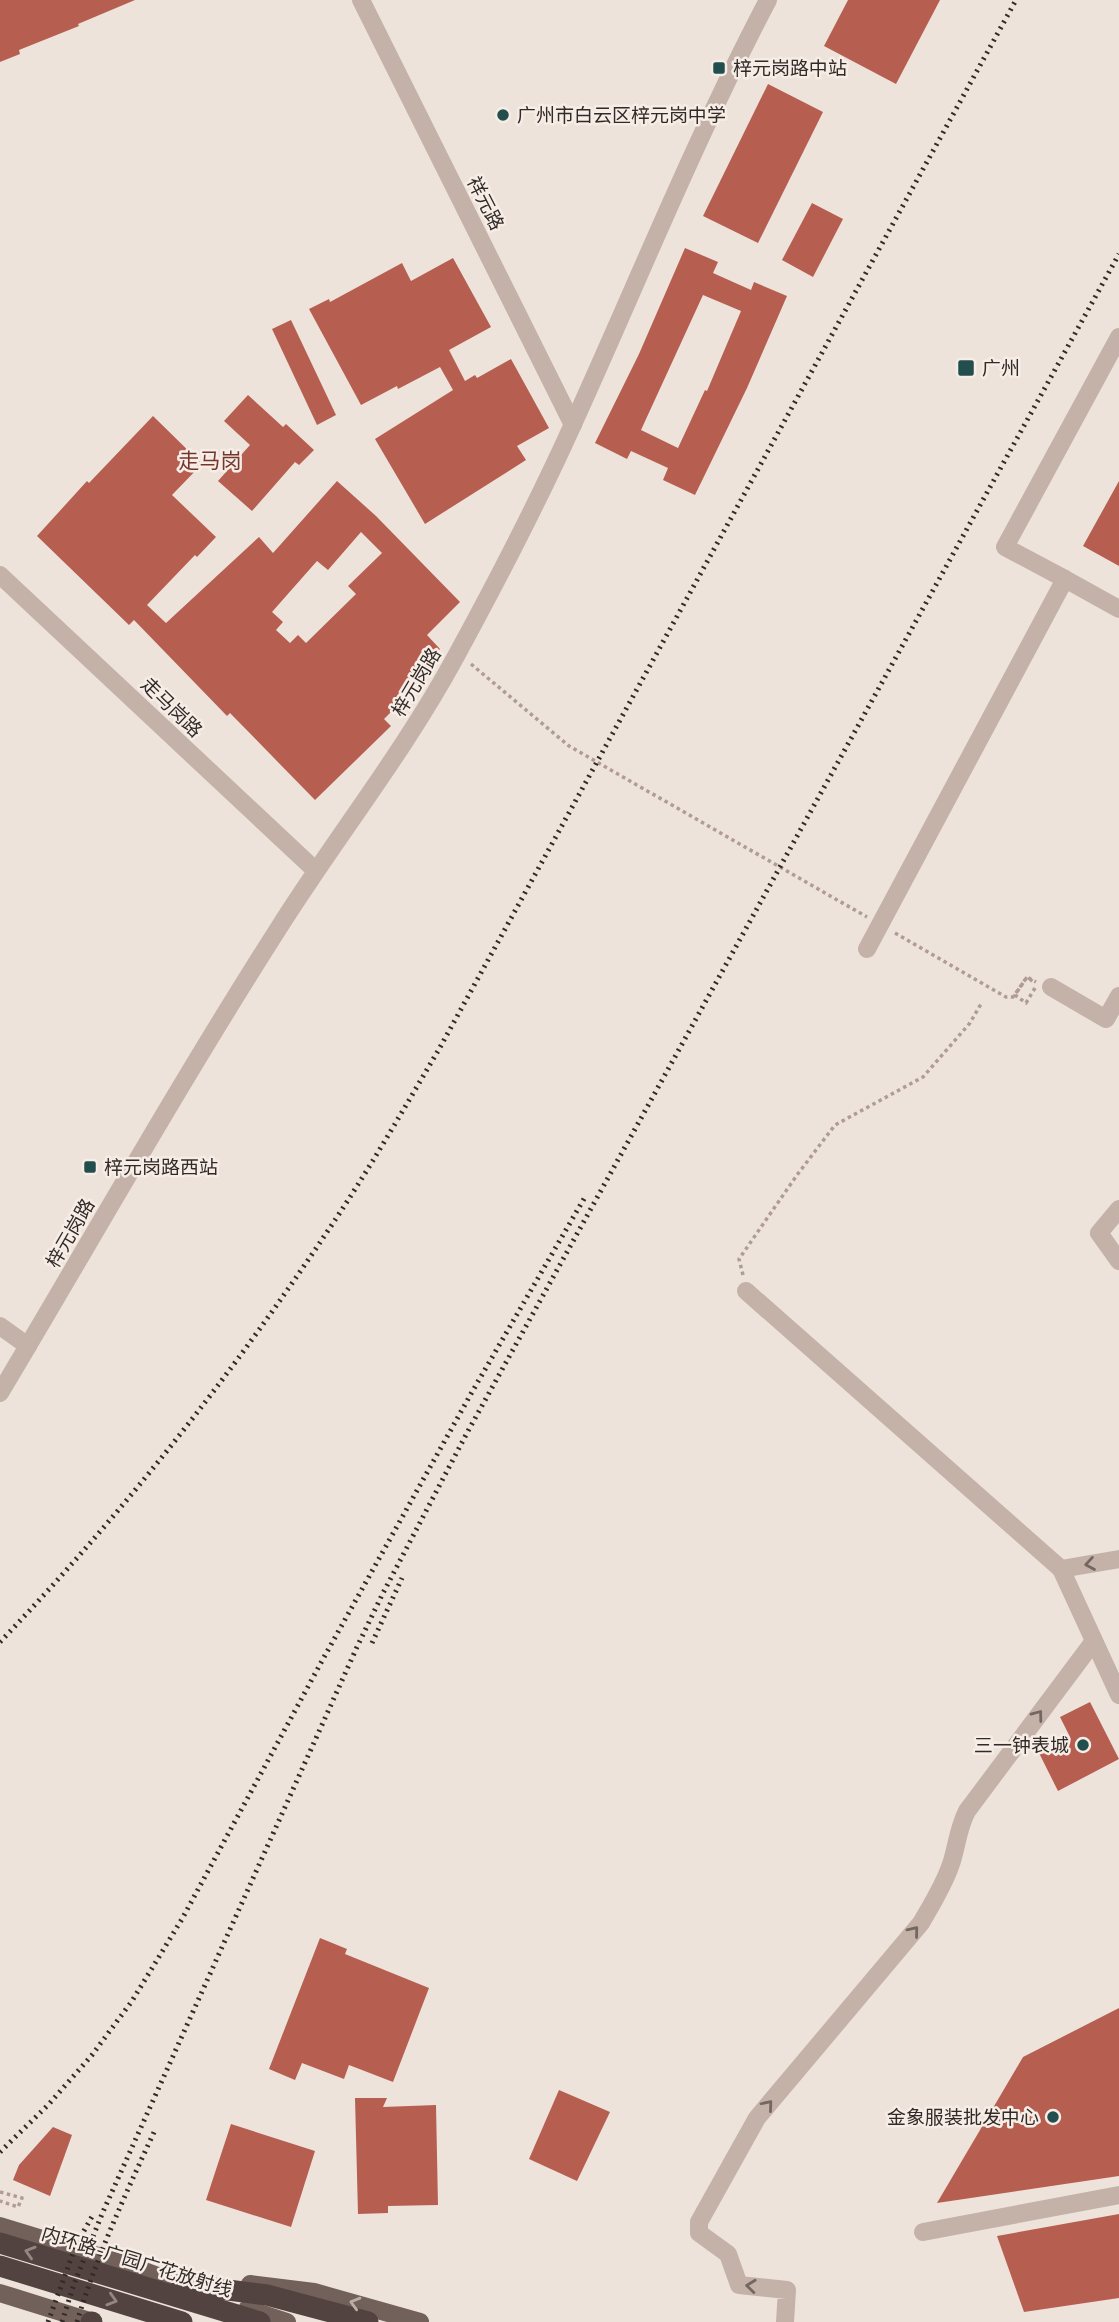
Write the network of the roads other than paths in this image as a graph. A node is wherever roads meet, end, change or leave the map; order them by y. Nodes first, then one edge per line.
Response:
1 (361, 0) edge
2 (768, 0) edge
3 (1119, 337) edge
4 (573, 425) junction
5 (0, 575) edge
6 (1065, 579) junction
7 (1119, 609) edge
8 (315, 870) junction
9 (867, 949) dead end
10 (1044, 986) road end
11 (1119, 996) edge
12 (1119, 1209) edge
13 (1119, 1261) edge
14 (747, 1291) road end
15 (0, 1326) edge
16 (28, 1346) junction
17 (0, 1393) edge
18 (1119, 1559) edge
19 (1061, 1569) junction
20 (1094, 1641) junction
21 (1119, 1695) edge
22 (1119, 2195) edge
23 (0, 2226) edge
24 (923, 2232) dead end
25 (0, 2243) edge
26 (0, 2266) edge
27 (182, 2284) junction
28 (0, 2293) edge
29 (92, 2322) edge
30 (183, 2322) edge
31 (260, 2322) edge
32 (287, 2322) edge
33 (368, 2322) edge
34 (420, 2322) edge
35 (785, 2322) edge

1 - 4 street, 祥元路
2 - 4 street, 梓元岗路
3 - 6 street
4 - 8 street, 梓元岗路
5 - 8 street, 走马岗路
6 - 7 street
6 - 9 street
8 - 16 street, 梓元岗路
10 - 11 street
12 - 13 street
14 - 19 street
15 - 16 street
16 - 17 street, 梓元岗路
18 -> 19 street
19 - 20 street
20 - 21 street
35 -> 20 street
22 - 24 street
23 - 27 main road
31 -> 25 highway, 内环路-广园广花放射线
26 -> 30 highway
27 - 32 main road
27 - 33 highway
34 -> 27 main road
28 - 29 main road

